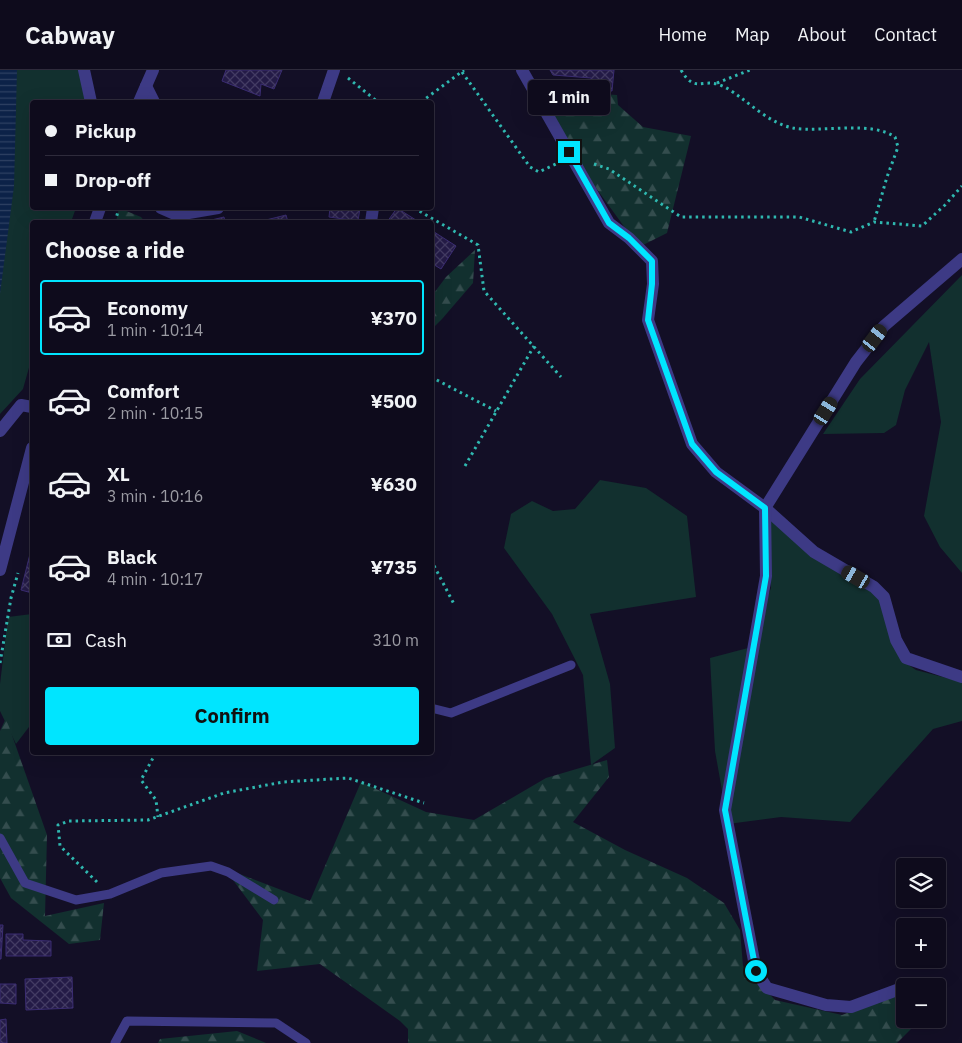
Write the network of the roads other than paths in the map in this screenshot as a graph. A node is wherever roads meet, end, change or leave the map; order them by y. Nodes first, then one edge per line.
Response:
1 (84, 70) edge
2 (153, 70) edge
3 (522, 70) edge
4 (339, 73) edge
5 (146, 86) junction
6 (91, 100) edge
7 (140, 100) edge
8 (153, 100) edge
9 (324, 100) edge
10 (166, 210) edge
11 (206, 210) edge
12 (962, 259) edge
13 (30, 407) edge
14 (0, 431) edge
15 (30, 456) edge
16 (765, 508) junction
17 (0, 570) edge
18 (571, 665) dead end
19 (962, 677) edge
20 (434, 709) edge
21 (0, 838) edge
22 (274, 900) dead end
23 (896, 991) edge
24 (115, 1043) edge
25 (306, 1043) edge

1 - 6 street
2 - 5 street
3 - 16 street
4 - 9 street
5 - 7 street
5 - 8 street
10 - 11 street
12 - 16 street
13 - 14 street
15 - 17 street
16 - 19 street
16 - 23 street
18 - 20 lane
21 - 22 lane
24 - 25 lane

